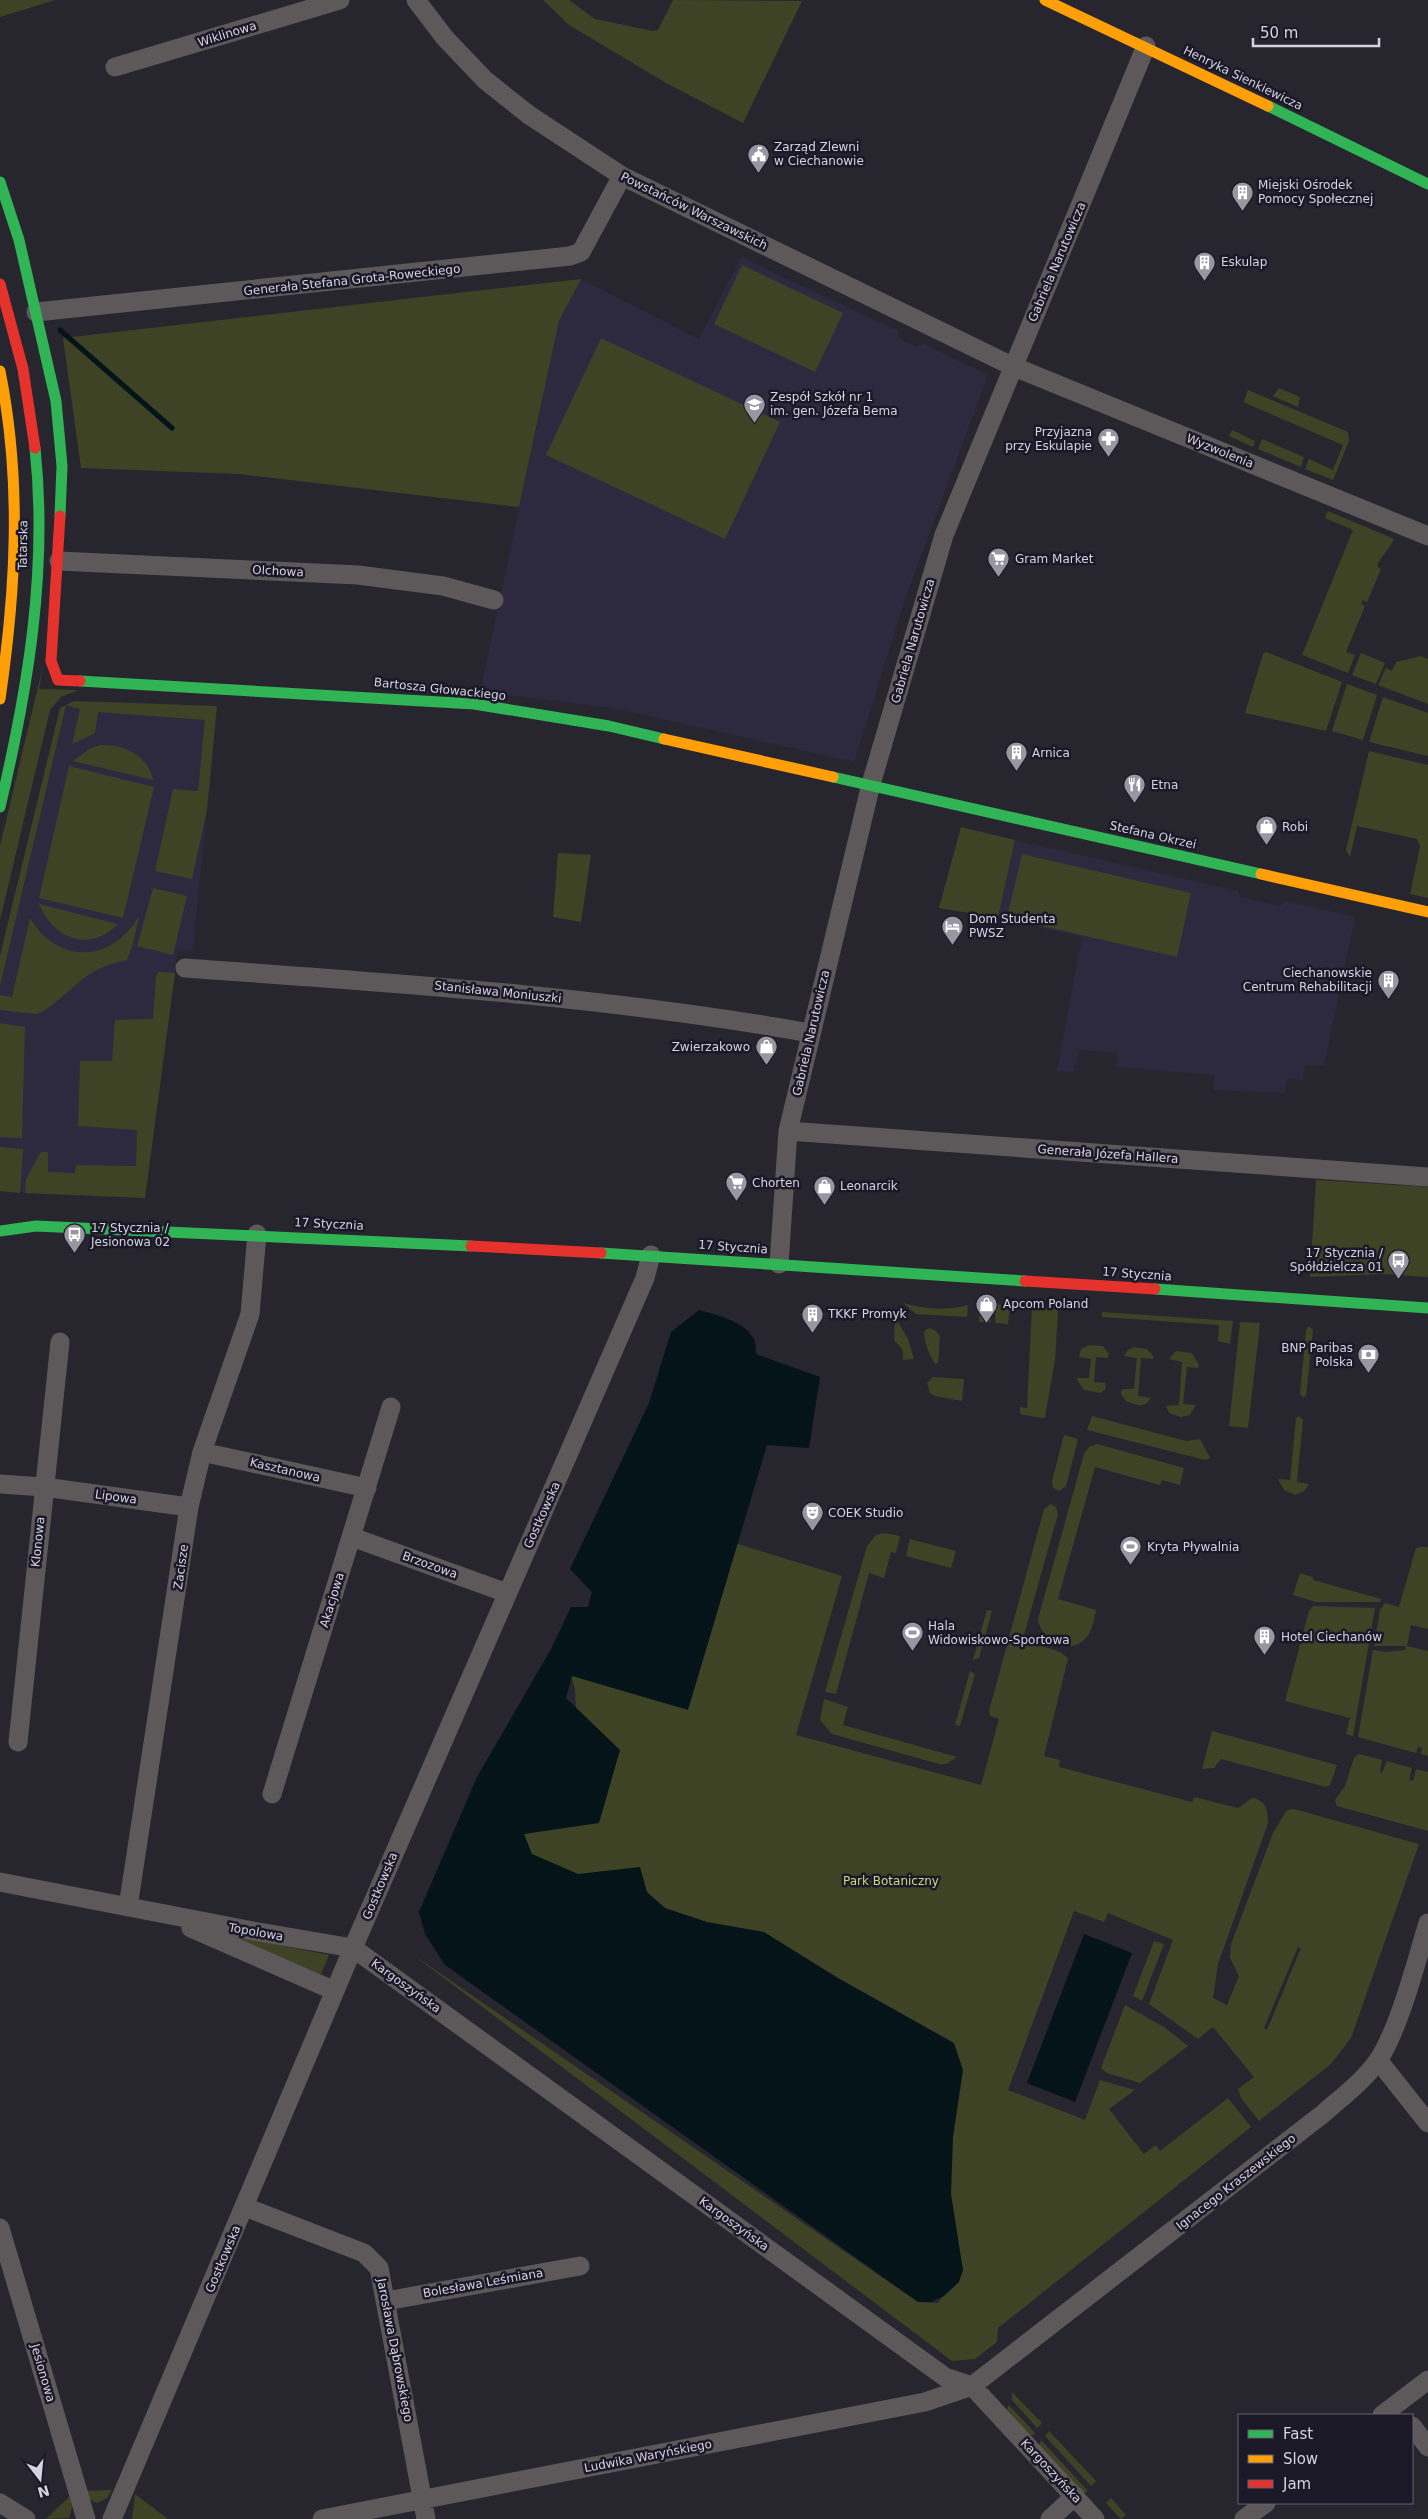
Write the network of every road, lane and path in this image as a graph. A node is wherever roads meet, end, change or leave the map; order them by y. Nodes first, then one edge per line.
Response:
1 (340, 0) edge
2 (416, 0) edge
3 (1045, 0) edge
4 (1146, 46) junction
5 (114, 67) dead end
6 (622, 176) junction
7 (0, 182) edge
8 (1428, 184) edge
9 (0, 284) edge
10 (36, 312) junction
11 (1012, 366) junction
12 (0, 371) edge
13 (1428, 536) edge
14 (59, 561) junction
15 (494, 600) dead end
16 (0, 699) edge
17 (871, 784) junction
18 (0, 807) edge
19 (1428, 912) edge
20 (185, 968) dead end
21 (810, 1033) junction
22 (788, 1131) junction
23 (1428, 1177) edge
24 (16, 1216) dead end
25 (36, 1226) junction
26 (0, 1231) edge
27 (257, 1234) junction
28 (651, 1255) junction
29 (779, 1264) junction
30 (1428, 1308) edge
31 (60, 1342) dead end
32 (391, 1407) dead end
33 (202, 1452) junction
34 (0, 1484) edge
35 (44, 1486) junction
36 (367, 1488) junction
37 (189, 1507) junction
38 (352, 1537) junction
39 (507, 1593) junction
40 (18, 1742) dead end
41 (272, 1794) dead end
42 (0, 1882) edge
43 (128, 1907) junction
44 (160, 1914) junction
45 (1428, 1923) edge
46 (353, 1948) junction
47 (335, 1991) junction
48 (1378, 2060) junction
49 (1428, 2123) edge
50 (245, 2207) junction
51 (0, 2228) edge
52 (580, 2266) dead end
53 (386, 2301) junction
54 (1428, 2380) edge
55 (972, 2386) junction
56 (1394, 2412) edge
57 (1413, 2427) edge
58 (1428, 2447) edge
59 (1075, 2496) junction
60 (422, 2500) junction
61 (0, 2503) edge
62 (1265, 2504) edge
63 (26, 2519) edge
64 (86, 2519) edge
65 (90, 2519) edge
66 (106, 2519) edge
67 (112, 2519) edge
68 (322, 2519) edge
69 (426, 2519) edge
70 (1050, 2519) edge
71 (1095, 2519) edge
72 (1244, 2519) edge

1 - 5 street, Wiklinowa
2 - 6 street, Powstańców Warszawskich
3 - 4 street, Henryka Sienkiewicza
4 - 8 street, Henryka Sienkiewicza
4 - 11 street, Gabriela Narutowicza
6 - 10 street, Generała Stefana Grota-Roweckiego
6 - 11 street, Powstańców Warszawskich
7 - 10 street
9 - 18 street, Tatarska
10 - 14 street
11 - 13 street, Wyzwolenia
11 - 17 street, Gabriela Narutowicza
12 - 16 street, Tatarska
14 - 15 street, Olchowa
14 - 17 street, Bartosza Głowackiego
17 - 19 street, Stefana Okrzei
17 - 21 street, Gabriela Narutowicza
20 - 21 street, Stanisława Moniuszki
21 - 22 street, Gabriela Narutowicza
22 - 23 street, Generała Józefa Hallera
22 - 29 street, Gabriela Narutowicza
24 - 25 street, 17 Stycznia
25 - 26 street, 17 Stycznia
25 - 27 street, 17 Stycznia
27 - 28 street, 17 Stycznia
27 - 33 street, Zacisze
28 - 29 street, 17 Stycznia
28 - 39 street, Gostkowska
29 - 30 street, 17 Stycznia
31 - 35 street, Klonowa
32 - 36 street, Akacjowa
33 - 36 street, Kasztanowa
33 - 37 street, Zacisze
34 - 35 street, Lipowa
35 - 37 street, Lipowa
35 - 40 street, Klonowa
36 - 38 street, Akacjowa
37 - 43 street, Zacisze
38 - 39 street, Brzozowa
38 - 41 street, Akacjowa
39 - 46 street, Gostkowska
42 - 43 street, Topolowa
43 - 44 street, Topolowa
44 - 46 street, Topolowa
44 - 47 street, Topolowa
45 - 48 street, Ignacego Kraszewskiego
46 - 47 street, Gostkowska
46 - 55 street, Kargoszyńska
47 - 50 street, Gostkowska
48 - 49 street
48 - 55 street, Ignacego Kraszewskiego
50 - 53 street, Jarosława Dąbrowskiego
50 - 67 street, Gostkowska
51 - 64 street, Jesionowa
52 - 53 street, Bolesława Leśmiana
53 - 60 street, Jarosława Dąbrowskiego
54 - 56 street
55 - 59 street, Kargoszyńska
55 - 60 street, Ludwika Waryńskiego
57 - 58 street
59 - 70 street
59 - 71 street, Kargoszyńska
60 - 68 street, Ludwika Waryńskiego
60 - 69 street, Jarosława Dąbrowskiego
61 - 63 street
62 - 72 street
65 - 66 street

